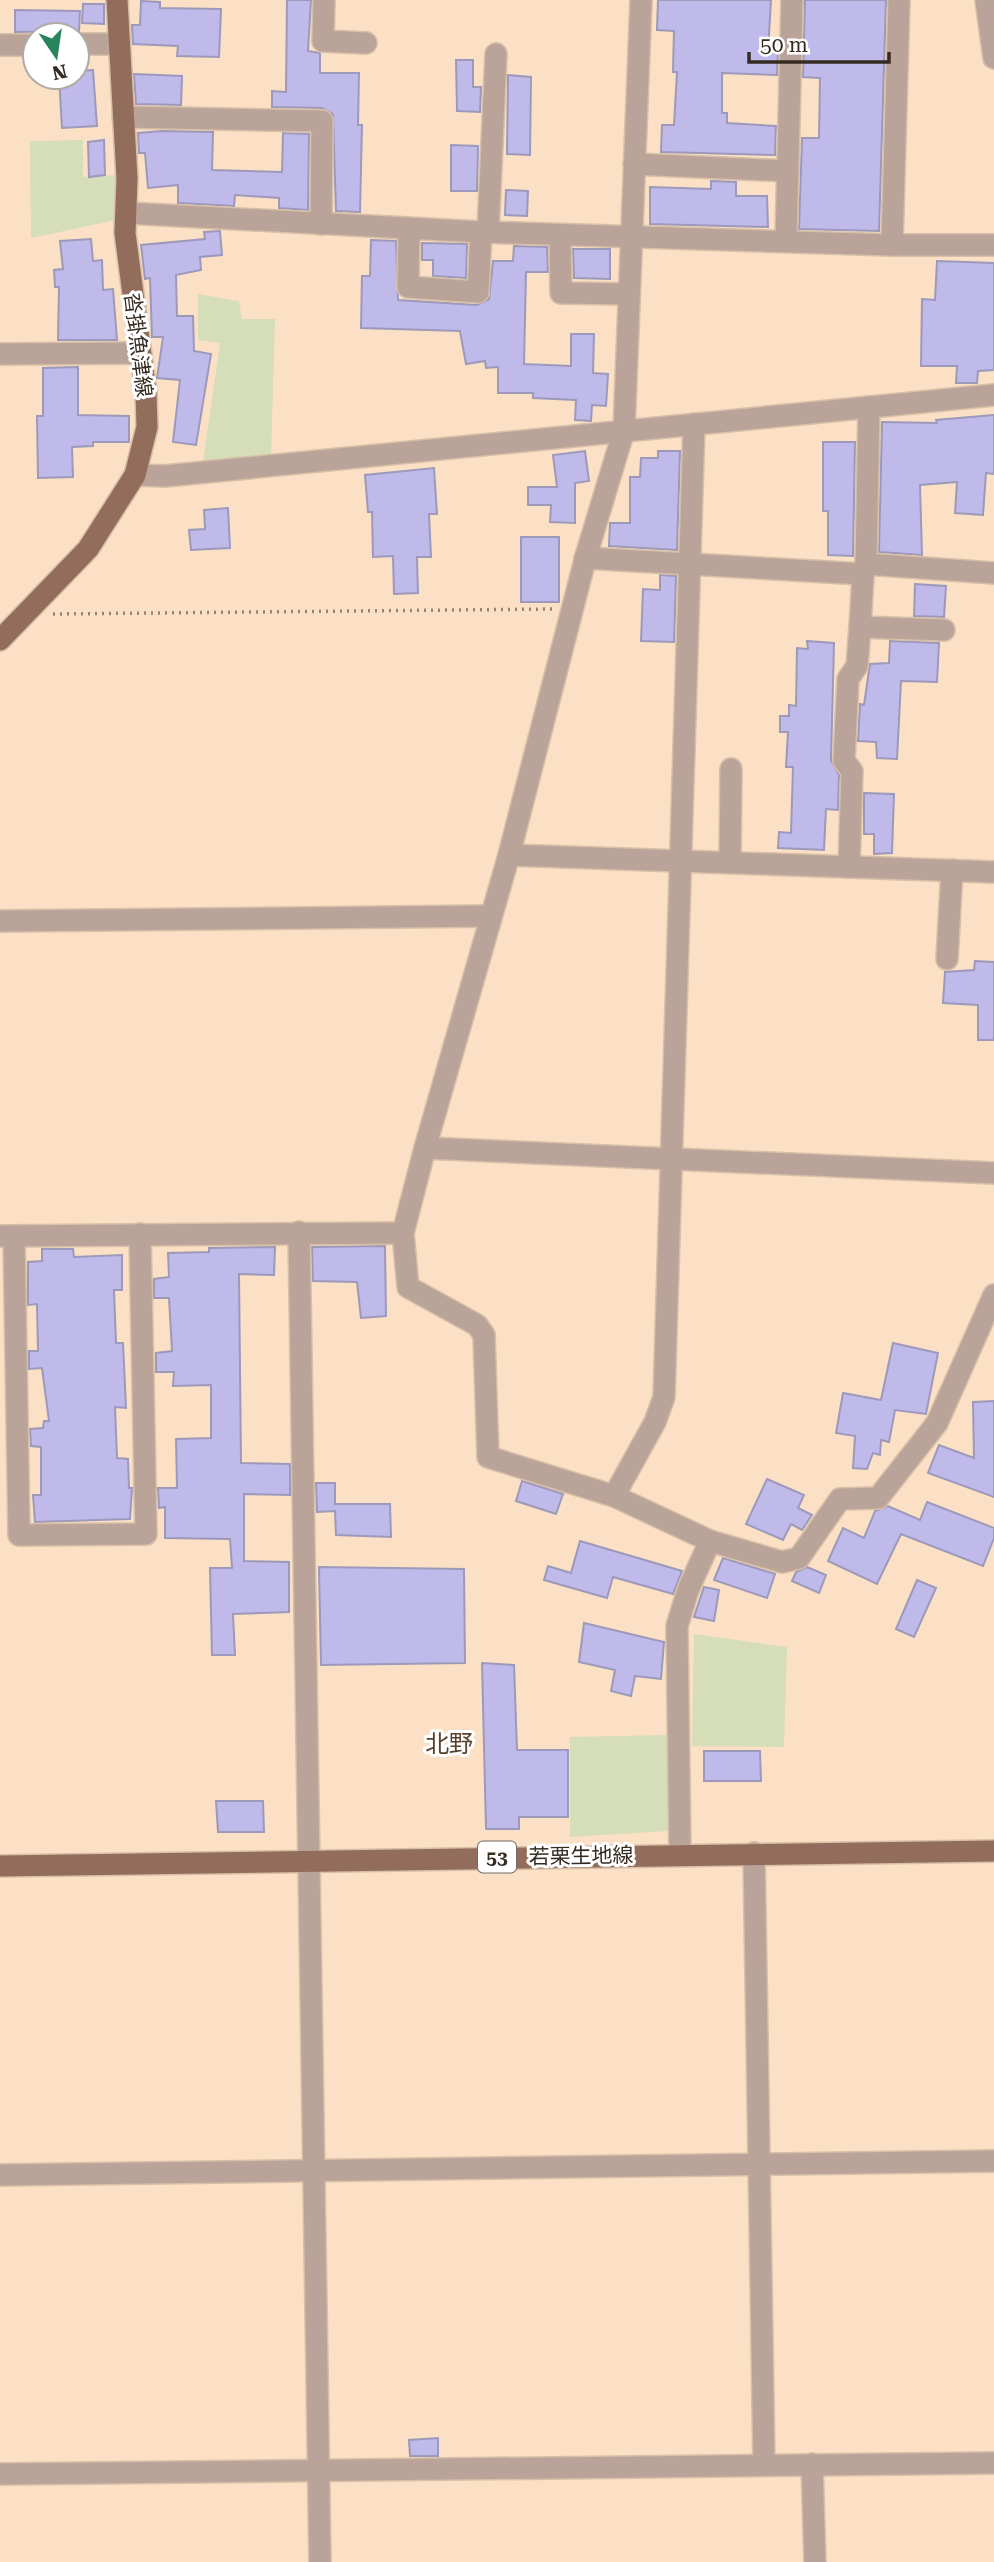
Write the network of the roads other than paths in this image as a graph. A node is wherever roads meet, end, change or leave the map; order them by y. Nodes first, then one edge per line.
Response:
1 (117, 0) edge
2 (324, 0) edge
3 (641, 0) edge
4 (792, 0) edge
5 (899, 0) edge
6 (986, 0) edge
7 (366, 43) dead end
8 (91, 44) edge
9 (119, 44) junction
10 (0, 45) edge
11 (21, 45) edge
12 (496, 54) dead end
13 (994, 58) edge
14 (123, 117) junction
15 (634, 164) junction
16 (788, 172) junction
17 (126, 214) junction
18 (321, 224) junction
19 (409, 229) junction
20 (484, 232) junction
21 (559, 235) junction
22 (632, 236) junction
23 (786, 240) junction
24 (892, 245) junction
25 (994, 245) edge
26 (629, 294) junction
27 (139, 353) junction
28 (0, 354) edge
29 (994, 395) edge
30 (869, 407) junction
31 (694, 424) junction
32 (624, 430) junction
33 (135, 475) junction
34 (585, 558) junction
35 (691, 564) junction
36 (865, 569) junction
37 (994, 573) edge
38 (860, 627) junction
39 (944, 630) dead end
40 (0, 640) edge
41 (731, 769) dead end
42 (509, 855) junction
43 (683, 861) junction
44 (730, 862) junction
45 (849, 867) junction
46 (952, 870) junction
47 (994, 872) edge
48 (490, 916) junction
49 (0, 920) edge
50 (947, 959) dead end
51 (425, 1148) junction
52 (671, 1158) junction
53 (994, 1173) edge
54 (299, 1232) junction
55 (403, 1233) junction
56 (140, 1234) junction
57 (7, 1236) edge
58 (994, 1295) edge
59 (614, 1496) junction
60 (710, 1541) junction
61 (994, 1851) edge
62 (754, 1853) junction
63 (680, 1854) junction
64 (308, 1861) junction
65 (0, 1866) edge
66 (994, 2161) edge
67 (759, 2164) junction
68 (314, 2170) junction
69 (0, 2175) edge
70 (994, 2463) edge
71 (764, 2464) junction
72 (812, 2464) junction
73 (319, 2470) junction
74 (0, 2474) edge
75 (320, 2562) edge
76 (815, 2562) edge

1 - 9 main road, 沓掛魚津線
2 - 7 street
3 - 15 street
4 - 16 street
5 - 24 street
6 - 13 street
8 - 9 street
9 - 14 main road, 沓掛魚津線
10 - 11 street
12 - 20 street
14 - 17 main road, 沓掛魚津線
14 - 18 street
15 - 16 street
15 - 22 street
16 - 23 street
17 - 18 street
17 - 27 main road, 沓掛魚津線
18 - 19 street
19 - 20 street
19 - 20 street
20 - 21 street
21 - 22 street
21 - 26 street
22 - 23 street
22 - 26 street
23 - 24 street
24 - 25 street
26 - 32 street
27 - 28 street
27 - 33 main road, 沓掛魚津線
29 - 30 street
30 - 31 street
30 - 36 street
31 - 32 street
31 - 35 street
32 - 33 street
32 - 34 street
33 - 40 main road, 沓掛魚津線
34 - 35 street
34 - 42 street
35 - 36 street
35 - 43 street
36 - 37 street
36 - 38 street
38 - 39 street
38 - 45 street
41 - 44 street
42 - 43 street
42 - 48 street
43 - 44 street
43 - 52 street
44 - 45 street
45 - 46 street
46 - 47 street
46 - 50 street
48 - 49 street
48 - 51 street
51 - 52 street
51 - 55 street
52 - 53 street
52 - 59 street
54 - 55 street
54 - 56 street
54 - 64 street
55 - 59 street
56 - 57 street
56 - 57 street
58 - 60 street
59 - 60 street
60 - 63 street
61 - 62 main road, 若栗生地線 / 53
62 - 63 main road, 若栗生地線 / 53
62 - 67 street
63 - 64 main road, 若栗生地線 / 53
64 - 65 main road, 若栗生地線 / 53
64 - 68 street
66 - 67 street
67 - 68 street
67 - 71 street
68 - 69 street
68 - 73 street
70 - 72 street
71 - 72 street
71 - 73 street
72 - 76 street
73 - 74 street
73 - 75 street

